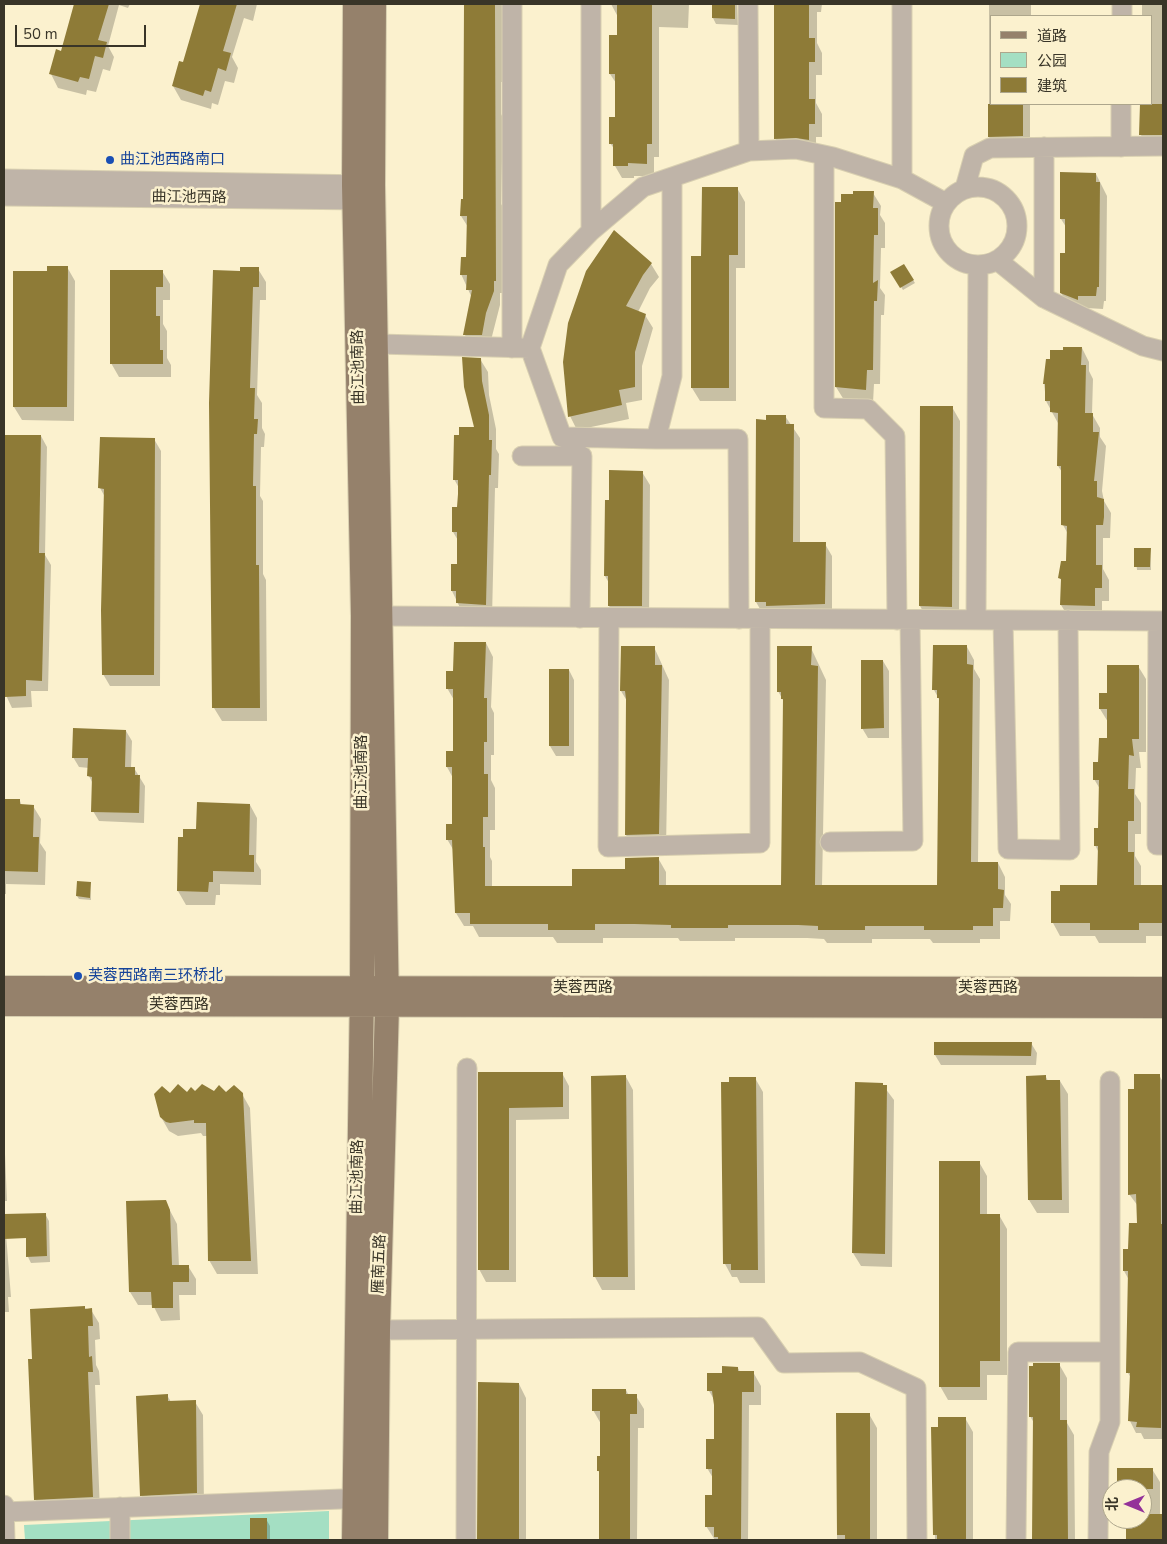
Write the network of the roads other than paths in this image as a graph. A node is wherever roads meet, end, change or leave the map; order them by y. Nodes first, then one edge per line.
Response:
1 (356, 4) edge
2 (374, 4) edge
3 (512, 4) edge
4 (591, 4) edge
5 (748, 4) edge
6 (902, 4) edge
7 (1121, 105) edge
8 (1163, 146) edge
9 (1044, 147) junction
10 (1121, 147) junction
11 (749, 151) junction
12 (824, 155) junction
13 (672, 177) junction
14 (4, 179) edge
15 (902, 179) junction
16 (965, 188) junction
17 (364, 192) junction
18 (4, 196) edge
19 (946, 203) junction
20 (591, 231) junction
21 (998, 260) junction
22 (978, 265) junction
23 (1044, 298) junction
24 (378, 344) junction
25 (512, 348) junction
26 (530, 348) junction
27 (1163, 351) edge
28 (656, 439) junction
29 (522, 456) dead end
30 (382, 616) junction
31 (580, 618) junction
32 (610, 618) junction
33 (739, 619) junction
34 (760, 619) junction
35 (903, 620) junction
36 (976, 620) junction
37 (1003, 620) junction
38 (1068, 620) junction
39 (1160, 621) edge
40 (830, 842) dead end
41 (1163, 845) edge
42 (4, 988) edge
43 (1163, 989) edge
44 (361, 997) junction
45 (387, 997) junction
46 (4, 1004) edge
47 (1163, 1006) edge
48 (467, 1068) dead end
49 (1110, 1081) dead end
50 (378, 1330) junction
51 (465, 1330) junction
52 (1110, 1352) junction
53 (366, 1498) junction
54 (4, 1505) edge
55 (120, 1507) junction
56 (4, 1512) edge
57 (5, 1540) edge
58 (120, 1540) edge
59 (354, 1540) edge
60 (376, 1540) edge
61 (466, 1540) edge
62 (917, 1540) edge
63 (1016, 1540) edge
64 (1098, 1540) edge

1 - 17 main road, 曲江池南路
2 - 17 main road, 曲江池南路
3 - 25 street
4 - 20 street
5 - 11 street
6 - 15 street
7 - 10 street
8 - 10 street
9 - 10 street
9 - 16 street
9 - 23 street
11 - 12 street
11 - 13 street
12 - 15 street
12 - 35 street
13 - 20 street
13 - 28 street
14 - 17 street, 曲江池西路
15 - 19 street
16 - 19 street
16 - 21 street
17 - 18 street, 曲江池西路
17 - 24 main road, 曲江池南路
17 - 44 main road, 曲江池南路
19 - 22 street
20 - 26 street
21 - 22 street
21 - 23 street
22 - 36 street
23 - 27 street
24 - 25 street
24 - 30 main road, 曲江池南路
25 - 26 street
26 - 28 street
28 - 33 street
29 - 31 street
30 - 31 street
30 - 45 main road, 曲江池南路
31 - 32 street
32 - 33 street
32 - 34 street
33 - 34 street
34 - 35 street
35 - 36 street
35 - 40 street
36 - 37 street
37 - 38 street
37 - 38 street
38 - 39 street
39 - 41 street
42 - 44 main road, 芙蓉西路
43 - 45 main road, 芙蓉西路
44 - 45 main road, 芙蓉西路
44 - 46 main road, 芙蓉西路
44 - 53 main road, 曲江池南路
45 - 47 main road, 芙蓉西路
45 - 50 main road, 雁南五路
48 - 51 street
49 - 52 street
50 - 51 street
50 - 53 main road, 雁南五路
51 - 61 street
51 - 62 street
52 - 63 street
52 - 64 street
53 - 55 street
53 - 59 main road, 曲江池南路
53 - 60 main road, 雁南五路
54 - 56 street
55 - 56 street
55 - 58 street
56 - 57 street

